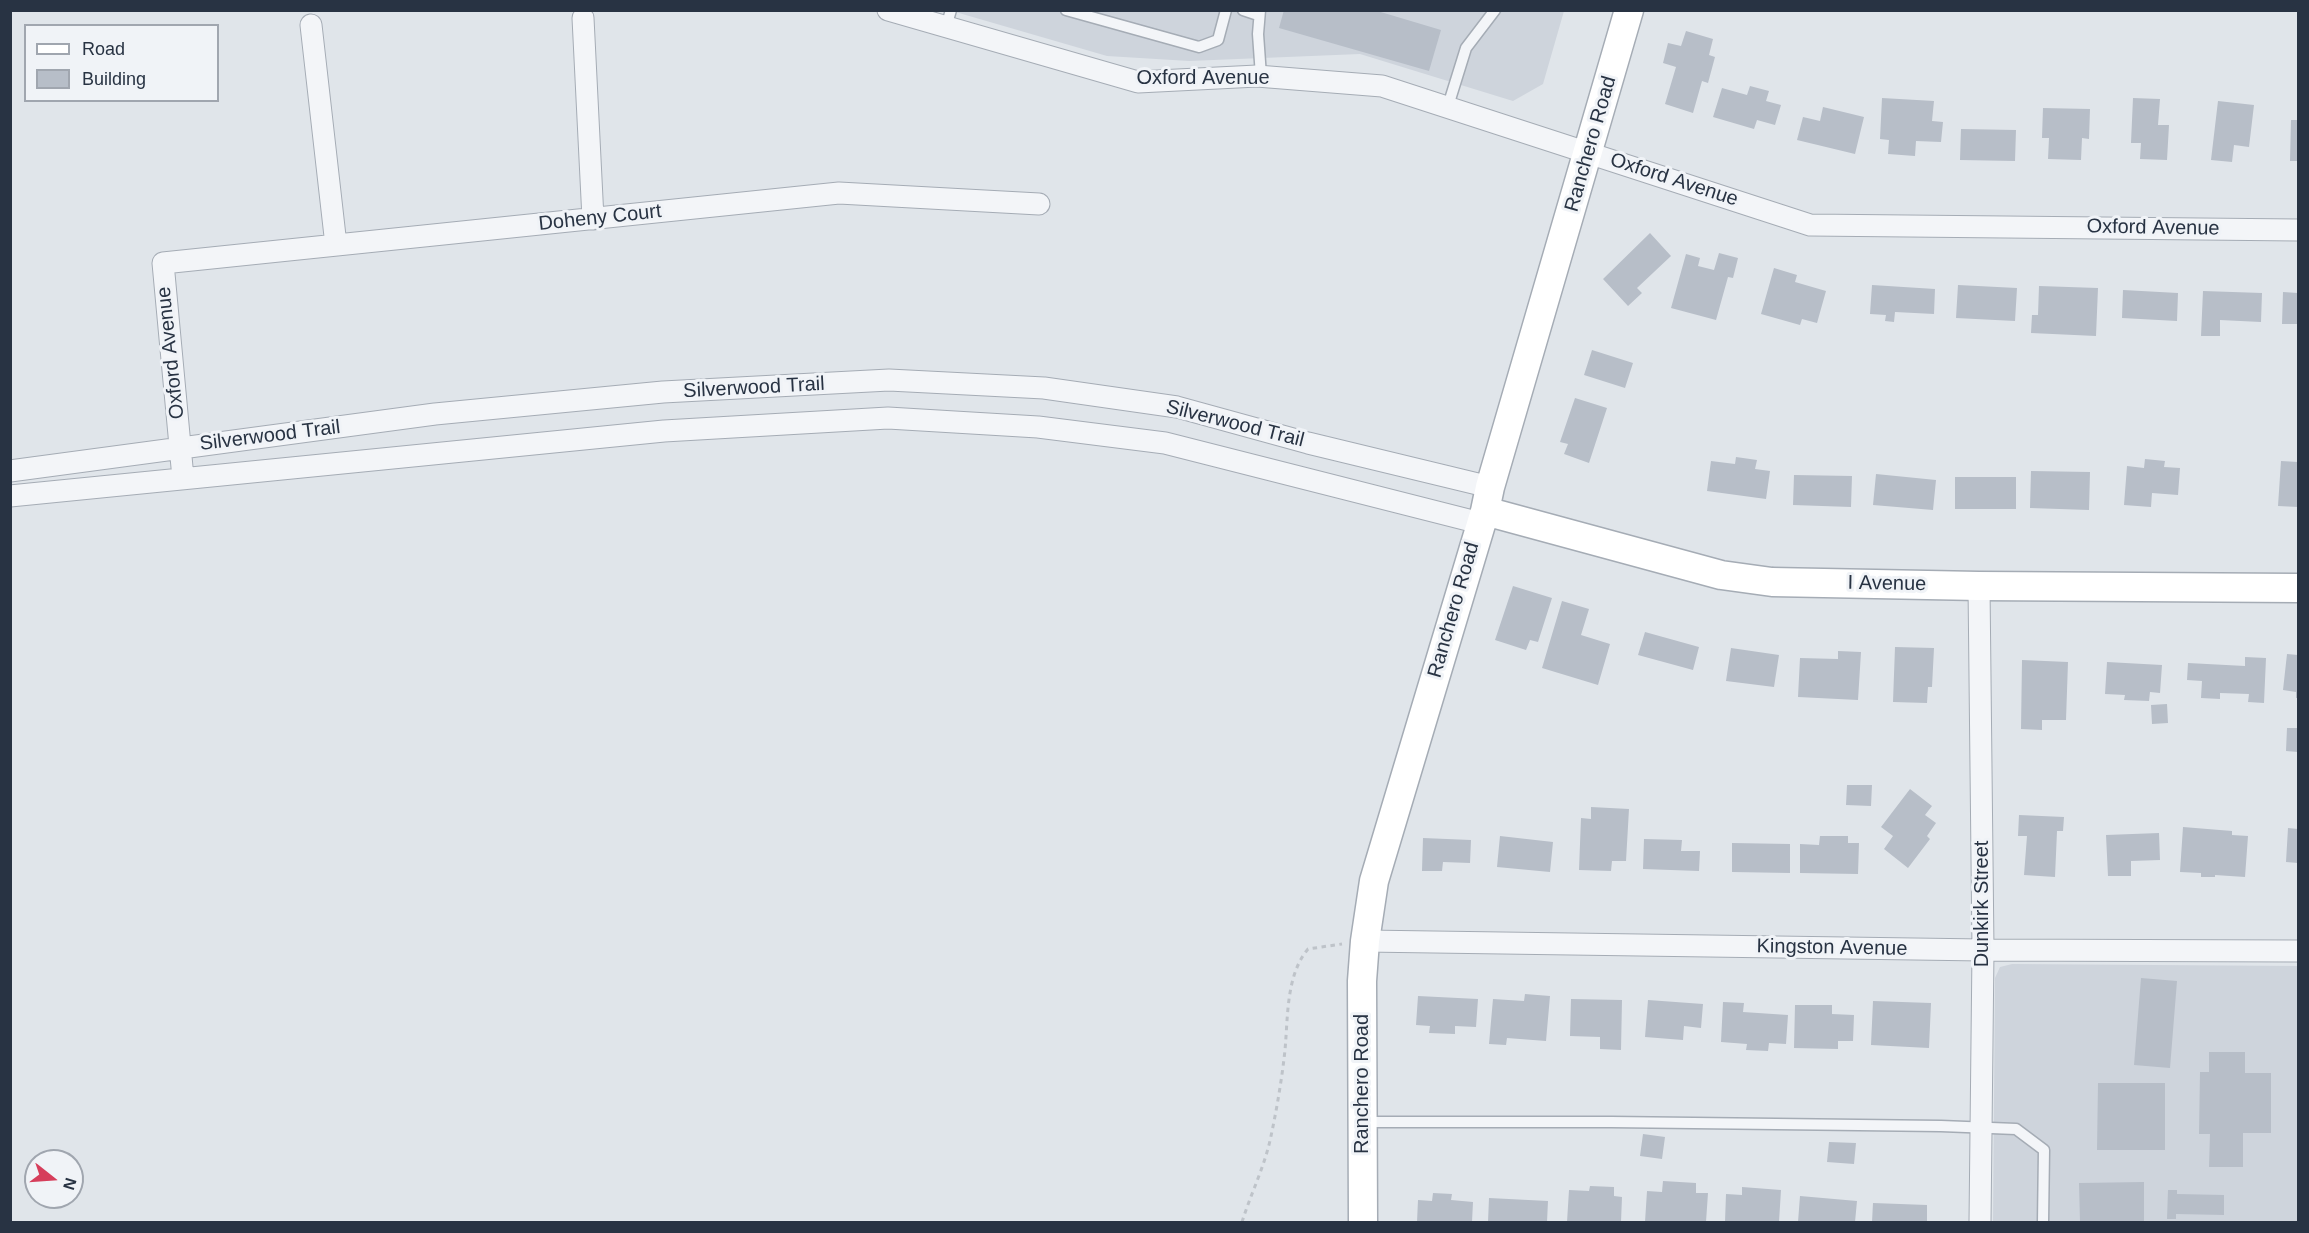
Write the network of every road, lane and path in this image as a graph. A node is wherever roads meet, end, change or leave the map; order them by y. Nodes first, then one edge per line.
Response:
1 (888, 10) edge
2 (1066, 10) edge
3 (1226, 10) edge
4 (1243, 10) edge
5 (1495, 10) edge
6 (1629, 10) edge
7 (1259, 13) edge
8 (583, 18) dead end
9 (948, 19) edge
10 (311, 25) dead end
11 (1261, 76) junction
12 (1448, 106) junction
13 (1589, 152) junction
14 (1039, 204) dead end
15 (592, 219) junction
16 (2298, 230) edge
17 (336, 245) junction
18 (163, 263) joint
19 (180, 448) junction
20 (10, 471) edge
21 (183, 478) junction
22 (10, 496) edge
23 (1485, 507) junction
24 (1978, 586) junction
25 (2298, 588) edge
26 (1365, 941) junction
27 (1983, 950) junction
28 (2298, 951) edge
29 (1361, 1122) junction
30 (1981, 1129) junction
31 (1242, 1222) edge
32 (1363, 1222) edge
33 (1980, 1222) edge
34 (2043, 1222) edge

1 - 9 street, Oxford Avenue
2 - 3 lane
4 - 7 lane
5 - 12 lane
6 - 13 main road, Ranchero Road
7 - 11 lane
8 - 15 street
9 - 11 street, Oxford Avenue
10 - 17 street
11 - 12 street, Oxford Avenue
12 - 13 street, Oxford Avenue
13 - 16 street, Oxford Avenue
13 - 23 main road, Ranchero Road
14 - 15 street, Doheny Court
15 - 17 street, Doheny Court
17 - 18 street, Doheny Court
18 - 19 street, Oxford Avenue
19 - 20 street, Silverwood Trail
19 - 21 street, Oxford Avenue
19 - 23 street, Silverwood Trail
21 - 22 street, Silverwood Trail
21 - 23 street, Silverwood Trail
23 - 24 main road, I Avenue
23 - 26 main road, Ranchero Road
24 - 25 main road, I Avenue
24 - 27 street, Dunkirk Street
26 - 27 street, Kingston Avenue
26 - 29 main road, Ranchero Road
26 - 31 path
27 - 28 street, Kingston Avenue
27 - 30 street, Dunkirk Street
29 - 30 lane
29 - 32 main road, Ranchero Road
30 - 33 street, Dunkirk Street
30 - 34 lane

